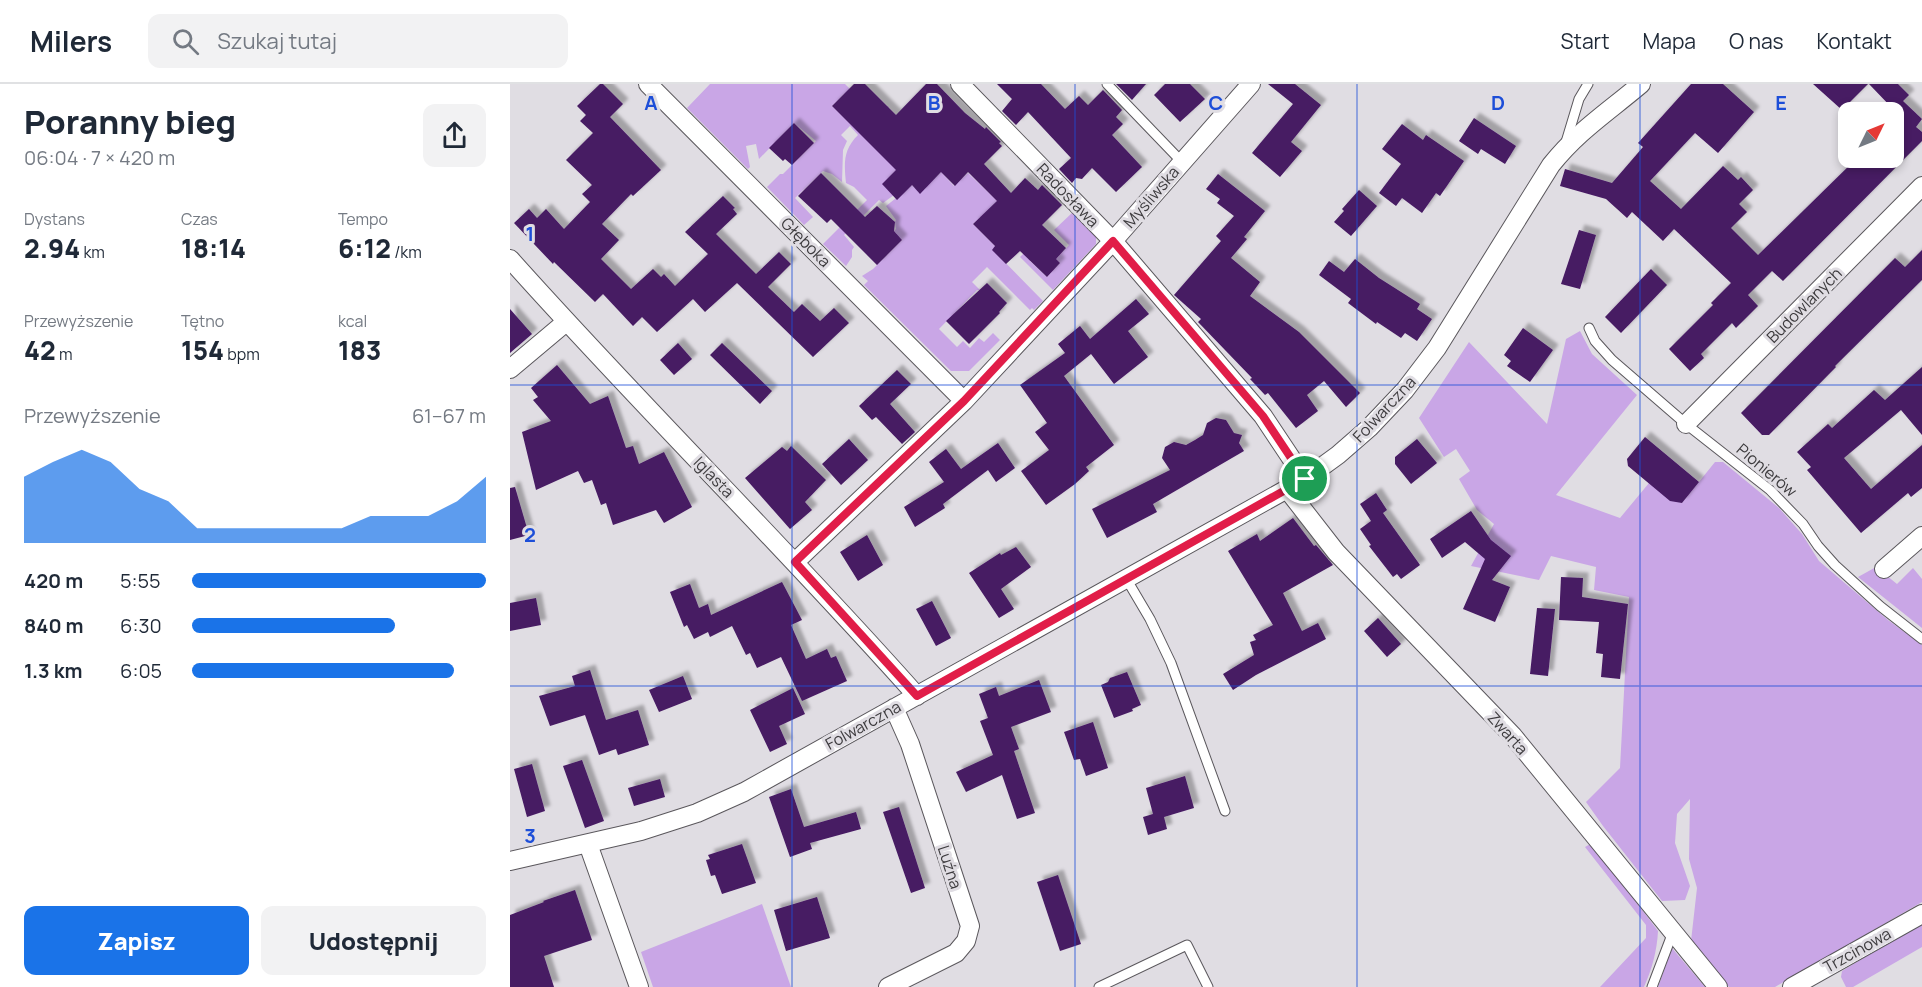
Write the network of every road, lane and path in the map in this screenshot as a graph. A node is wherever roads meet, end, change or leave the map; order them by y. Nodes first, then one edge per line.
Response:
1 (648, 84) edge
2 (960, 84) edge
3 (1107, 84) edge
4 (1251, 84) edge
5 (1588, 84) edge
6 (1641, 84) edge
7 (1565, 147) junction
8 (1182, 162) junction
9 (1922, 186) edge
10 (1113, 241) junction
11 (510, 259) edge
12 (566, 322) junction
13 (1588, 328) dead end
14 (510, 369) edge
15 (964, 401) junction
16 (1686, 424) junction
17 (1305, 479) junction
18 (1287, 489) junction
19 (1922, 536) edge
20 (795, 562) junction
21 (1884, 569) dead end
22 (1127, 580) junction
23 (1922, 639) edge
24 (917, 696) junction
25 (894, 708) junction
26 (1224, 811) dead end
27 (588, 844) junction
28 (510, 861) edge
29 (1922, 914) edge
30 (1673, 932) junction
31 (1797, 986) edge
32 (639, 987) edge
33 (888, 987) edge
34 (1099, 987) edge
35 (1208, 987) edge
36 (1652, 987) edge
37 (1718, 987) edge

1 - 15 street, Głęboka
2 - 10 street, Radosława
3 - 8 lane
4 - 8 street, Myśliwska
5 - 7 lane
6 - 7 street, Folwarczna
7 - 17 street, Folwarczna
8 - 10 street, Myśliwska
9 - 16 street, Budowlanych
10 - 15 street, Myśliwska
10 - 17 street, Radosława
11 - 12 street, Iglasta
12 - 14 street
12 - 20 street, Iglasta
13 - 16 lane, Pionierów
15 - 20 street, Myśliwska
16 - 23 lane, Pionierów
17 - 18 street, Folwarczna
18 - 22 street, Folwarczna
18 - 30 street, Zwarta
19 - 21 street
20 - 24 street, Iglasta
22 - 24 street, Folwarczna
22 - 26 lane
24 - 25 street, Folwarczna
25 - 27 street, Folwarczna
25 - 33 street, Luźna
27 - 28 street, Folwarczna
27 - 32 street
29 - 31 street, Trzcinowa
30 - 36 lane
30 - 37 street, Zwarta
34 - 35 lane

